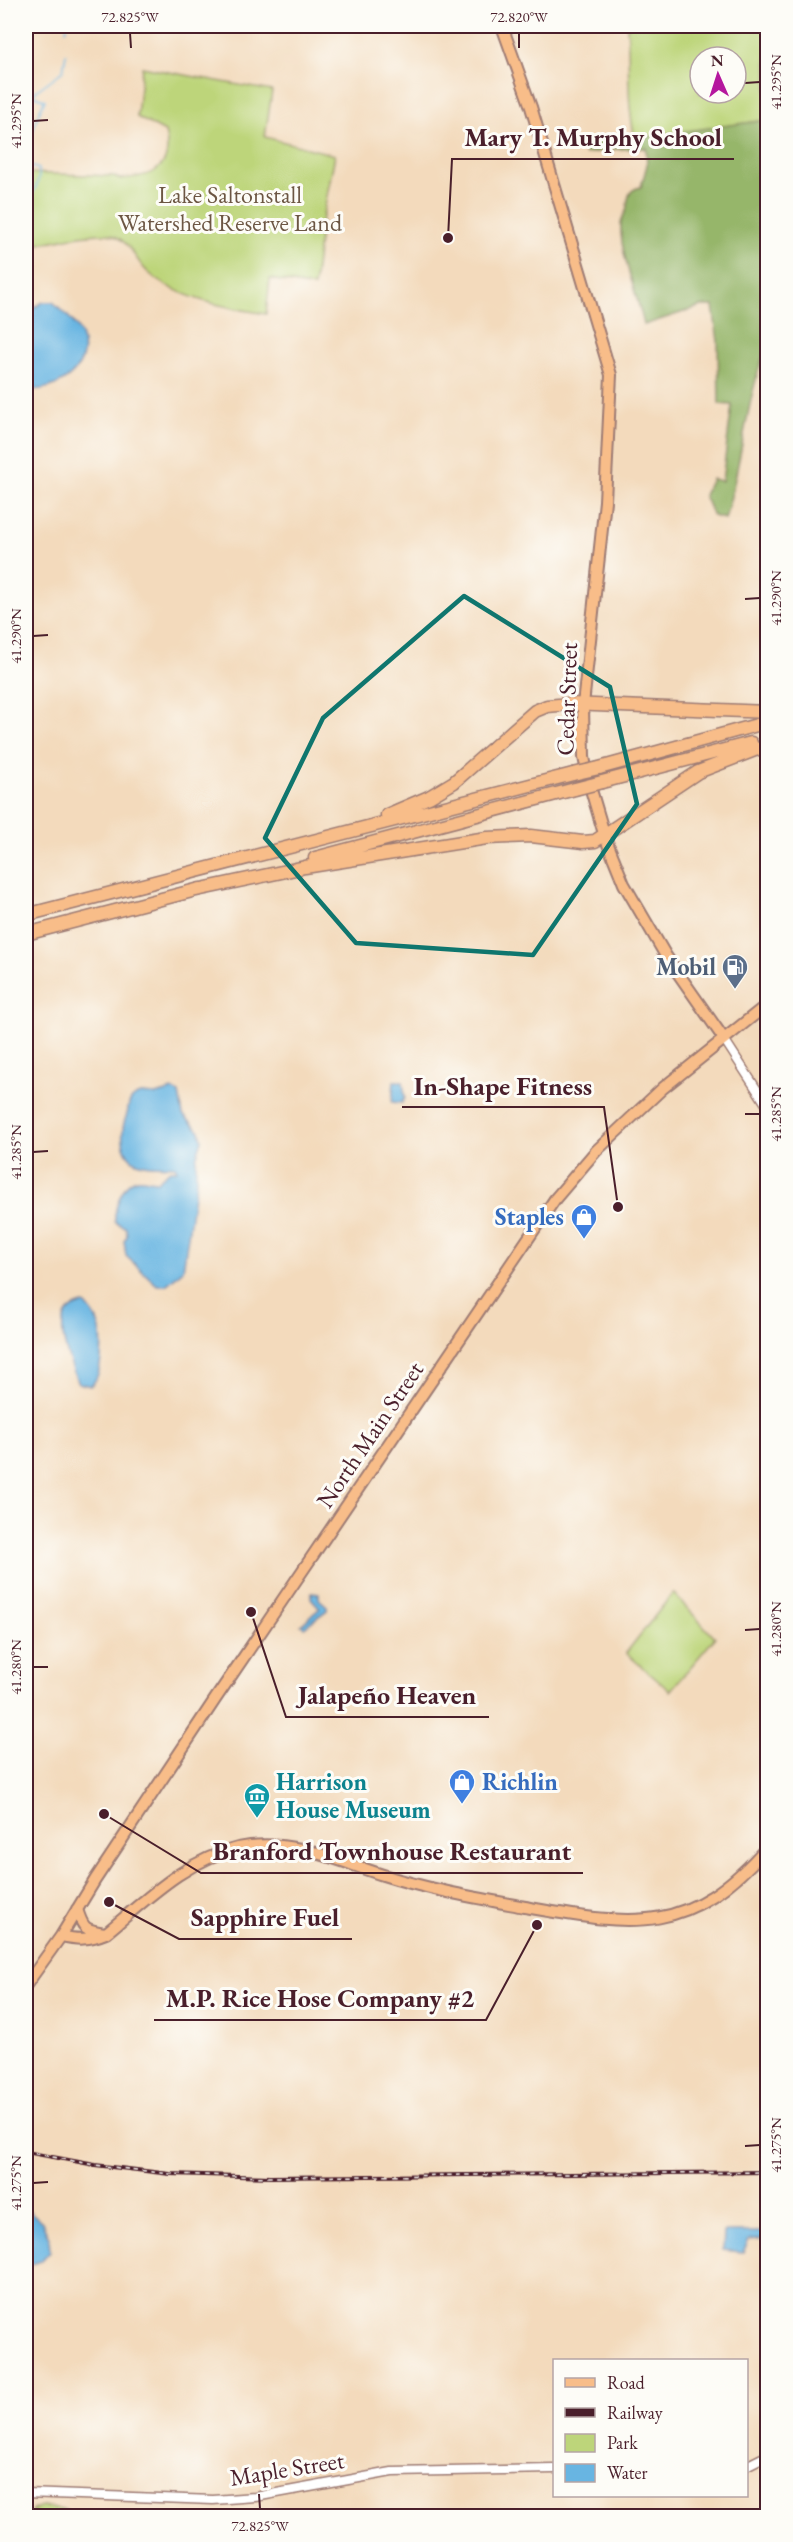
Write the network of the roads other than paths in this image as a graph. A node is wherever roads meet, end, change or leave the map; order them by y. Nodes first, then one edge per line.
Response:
1 (502, 26) edge
2 (584, 705) junction
3 (768, 712) edge
4 (768, 722) edge
5 (768, 738) edge
6 (768, 745) edge
7 (605, 837) junction
8 (256, 855) junction
9 (192, 891) junction
10 (26, 915) edge
11 (26, 934) edge
12 (768, 1004) edge
13 (724, 1039) junction
14 (768, 1107) edge
15 (768, 1846) edge
16 (77, 1909) junction
17 (106, 1933) junction
18 (61, 1936) junction
19 (26, 1985) edge
20 (768, 2455) edge
21 (748, 2465) edge
22 (553, 2469) edge
23 (26, 2493) edge

1 - 2 main road, Cedar Street
2 - 3 highway
2 - 7 main road, Cedar Street
2 - 8 highway
4 - 8 highway, bridge
5 - 9 highway, bridge
6 - 7 highway
7 - 9 highway
7 - 13 main road, Cedar Street
8 - 10 highway
9 - 11 highway
12 - 13 main road, North Main Street
13 - 14 street, Cedar Street
13 - 16 main road, North Main Street
15 - 17 main road
16 - 17 main road
16 - 18 main road, North Main Street
17 - 18 main road
18 - 19 main road, North Main Street
20 - 21 street
22 - 23 street, Maple Street

